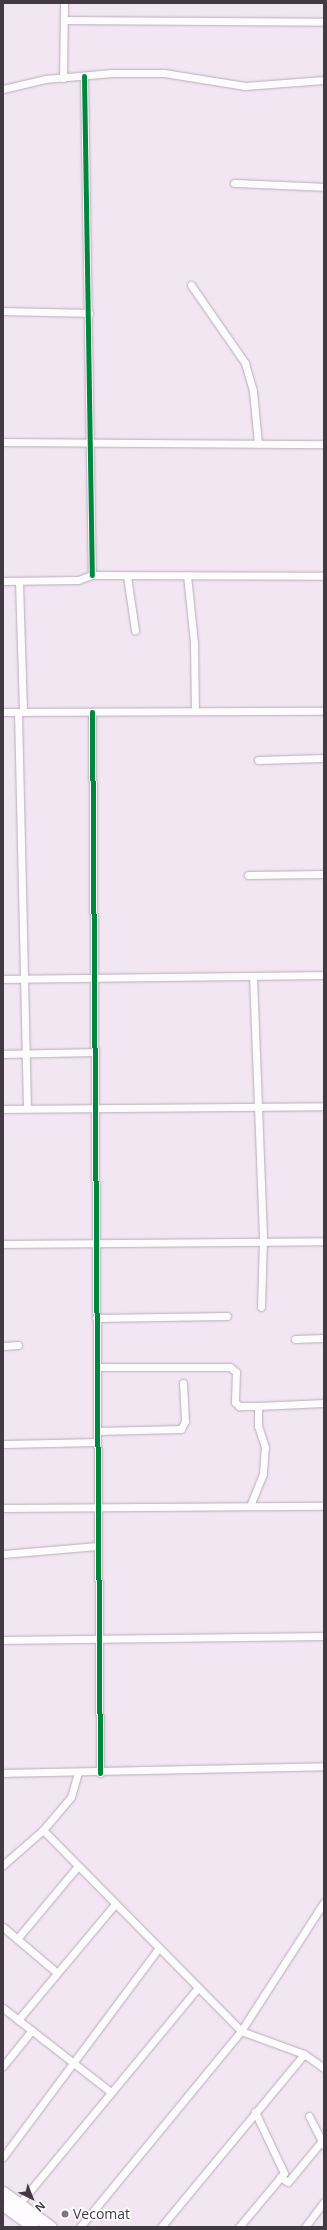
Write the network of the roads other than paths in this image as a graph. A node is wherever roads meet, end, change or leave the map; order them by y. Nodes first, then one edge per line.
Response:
1 (64, 3) edge
2 (64, 20) junction
3 (324, 22) edge
4 (84, 76) junction
5 (63, 78) junction
6 (324, 80) edge
7 (3, 89) edge
8 (234, 183) dead end
9 (324, 187) edge
10 (191, 285) dead end
11 (3, 311) edge
12 (89, 313) junction
13 (3, 442) edge
14 (258, 444) junction
15 (324, 444) edge
16 (90, 445) junction
17 (187, 575) junction
18 (92, 576) junction
19 (127, 576) junction
20 (324, 576) edge
21 (3, 581) edge
22 (19, 582) junction
23 (135, 630) dead end
24 (195, 711) junction
25 (324, 711) edge
26 (3, 712) edge
27 (20, 712) junction
28 (92, 712) junction
29 (324, 758) edge
30 (258, 760) dead end
31 (324, 874) edge
32 (248, 875) dead end
33 (324, 975) edge
34 (253, 976) junction
35 (94, 977) junction
36 (3, 979) edge
37 (25, 979) junction
38 (93, 1052) junction
39 (3, 1054) edge
40 (26, 1054) junction
41 (324, 1106) edge
42 (27, 1108) junction
43 (95, 1108) junction
44 (259, 1108) junction
45 (3, 1109) edge
46 (263, 1240) junction
47 (324, 1241) edge
48 (96, 1243) junction
49 (3, 1244) edge
50 (261, 1307) dead end
51 (227, 1316) dead end
52 (96, 1318) junction
53 (324, 1338) edge
54 (295, 1339) dead end
55 (18, 1345) dead end
56 (3, 1346) edge
57 (97, 1367) junction
58 (183, 1383) dead end
59 (324, 1403) edge
60 (258, 1406) junction
61 (97, 1431) junction
62 (97, 1442) junction
63 (5, 1444) dead end
64 (98, 1506) junction
65 (250, 1506) junction
66 (324, 1506) edge
67 (3, 1508) edge
68 (97, 1546) junction
69 (4, 1554) edge
70 (324, 1636) edge
71 (100, 1639) junction
72 (3, 1640) edge
73 (324, 1766) edge
74 (3, 1773) edge
75 (78, 1773) junction
76 (100, 1773) junction
77 (43, 1830) junction
78 (3, 1865) edge
79 (78, 1866) junction
80 (324, 1902) edge
81 (115, 1904) junction
82 (3, 1927) edge
83 (17, 1939) junction
84 (159, 1948) junction
85 (56, 1972) junction
86 (198, 1988) junction
87 (3, 2008) edge
88 (18, 2020) junction
89 (32, 2030) junction
90 (241, 2031) junction
91 (304, 2054) junction
92 (73, 2063) junction
93 (3, 2066) edge
94 (324, 2068) edge
95 (111, 2092) junction
96 (255, 2112) junction
97 (308, 2116) dead end
98 (322, 2144) edge
99 (3, 2157) edge
100 (280, 2178) junction
101 (3, 2192) edge
102 (324, 2202) edge
103 (19, 2204) junction
104 (3, 2205) edge
105 (164, 2226) edge
106 (33, 2227) edge
107 (51, 2227) edge
108 (80, 2227) edge
109 (239, 2227) edge
110 (305, 2227) edge

1 - 2 street
2 - 3 street
2 - 5 street
4 - 5 street
4 - 6 street
4 - 12 street
5 - 7 street
8 - 9 street
10 - 14 street
11 - 12 street
12 - 16 street
13 - 16 street
14 - 15 street
14 - 16 street
16 - 18 street
17 - 19 street
17 - 20 street
17 - 24 street
18 - 19 street
18 - 22 street
19 - 23 street
21 - 22 street
22 - 27 street
24 - 25 street
24 - 28 street
26 - 27 street
27 - 28 street
27 - 37 street
28 - 35 street
29 - 30 street
31 - 32 street
33 - 34 street
34 - 35 street
34 - 44 street
35 - 37 street
35 - 38 street
36 - 37 street
37 - 40 street
38 - 40 street
38 - 43 street
39 - 40 street
40 - 42 street
41 - 44 street
42 - 43 street
42 - 45 street
43 - 44 street
43 - 48 street
44 - 46 street
46 - 47 street
46 - 48 street
46 - 50 street
48 - 49 street
48 - 52 street
51 - 52 street
52 - 57 street
53 - 54 street
55 - 56 street
57 - 60 street
57 - 61 street
58 - 61 street
59 - 60 street
60 - 65 street
61 - 62 street
62 - 63 street
62 - 64 street
64 - 65 street
64 - 67 street
64 - 68 street
65 - 66 street
68 - 69 street
68 - 71 street
70 - 71 street
71 - 72 street
71 - 76 street
73 - 76 street
74 - 75 street
75 - 76 street
75 - 77 street
77 - 78 street
77 - 79 street
79 - 81 street
79 - 83 street
80 - 90 street
81 - 84 street
81 - 85 street
82 - 83 street
83 - 85 street
84 - 86 street
84 - 92 street
85 - 88 street
86 - 90 street
86 - 95 street
87 - 88 street
88 - 89 street
89 - 92 street
89 - 93 street
90 - 91 street
90 - 108 street
91 - 94 street
91 - 96 street
92 - 95 street
92 - 99 street
95 - 103 street
96 - 100 street
96 - 105 street
97 - 98 street
98 - 100 street
100 - 109 street
101 - 103 main road
102 - 110 street
103 - 107 main road
104 - 106 main road

